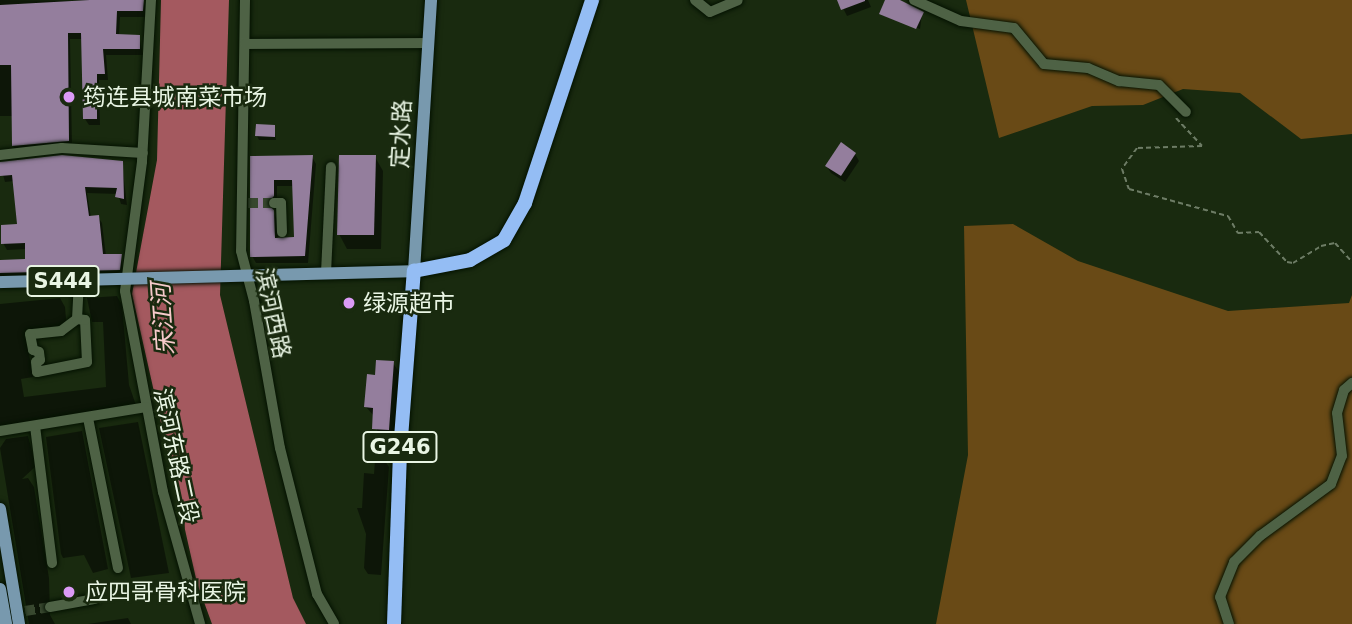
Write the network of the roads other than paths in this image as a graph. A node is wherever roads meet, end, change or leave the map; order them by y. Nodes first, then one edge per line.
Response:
1 (151, 0) edge
2 (245, 0) edge
3 (431, 0) edge
4 (592, 0) edge
5 (695, 0) edge
6 (738, 0) edge
7 (914, 0) edge
8 (428, 43) junction
9 (245, 44) junction
10 (1185, 112) road end
11 (143, 153) junction
12 (0, 155) edge
13 (331, 167) dead end
14 (274, 203) dead end
15 (282, 232) dead end
16 (414, 271) junction
17 (326, 274) junction
18 (245, 278) junction
19 (79, 280) junction
20 (125, 280) junction
21 (0, 282) edge
22 (77, 319) junction
23 (1352, 383) edge
24 (146, 407) junction
25 (88, 418) junction
26 (35, 425) junction
27 (0, 431) edge
28 (0, 509) edge
29 (52, 563) dead end
30 (118, 568) dead end
31 (0, 589) edge
32 (95, 599) dead end
33 (50, 607) tunnel mouth
34 (20, 616) edge
35 (6, 624) edge
36 (200, 624) edge
37 (334, 624) edge
38 (394, 624) edge
39 (1229, 624) edge

1 - 11 street, 滨河东路二段
2 - 9 street, 滨河西路
3 - 8 main road, 定水路
4 - 16 highway
5 - 6 street
7 - 10 street
8 - 9 street
8 - 16 main road, 定水路
9 - 18 street, 滨河西路
11 - 12 street
11 - 20 street, 滨河东路二段
13 - 17 street
14 - 15 street
16 - 17 main road, S444
16 - 38 highway, G246
17 - 18 main road, S444
18 - 20 main road, S444
18 - 37 street, 滨河西路
19 - 20 main road, S444
19 - 21 main road, S444
19 - 22 street
20 - 24 street, 滨河东路二段
22 - 22 street
23 - 39 street
24 - 25 street
24 - 36 street, 滨河东路二段
25 - 26 street
25 - 30 street
26 - 27 street
26 - 29 street
28 - 34 main road
31 - 35 main road
32 - 33 street

